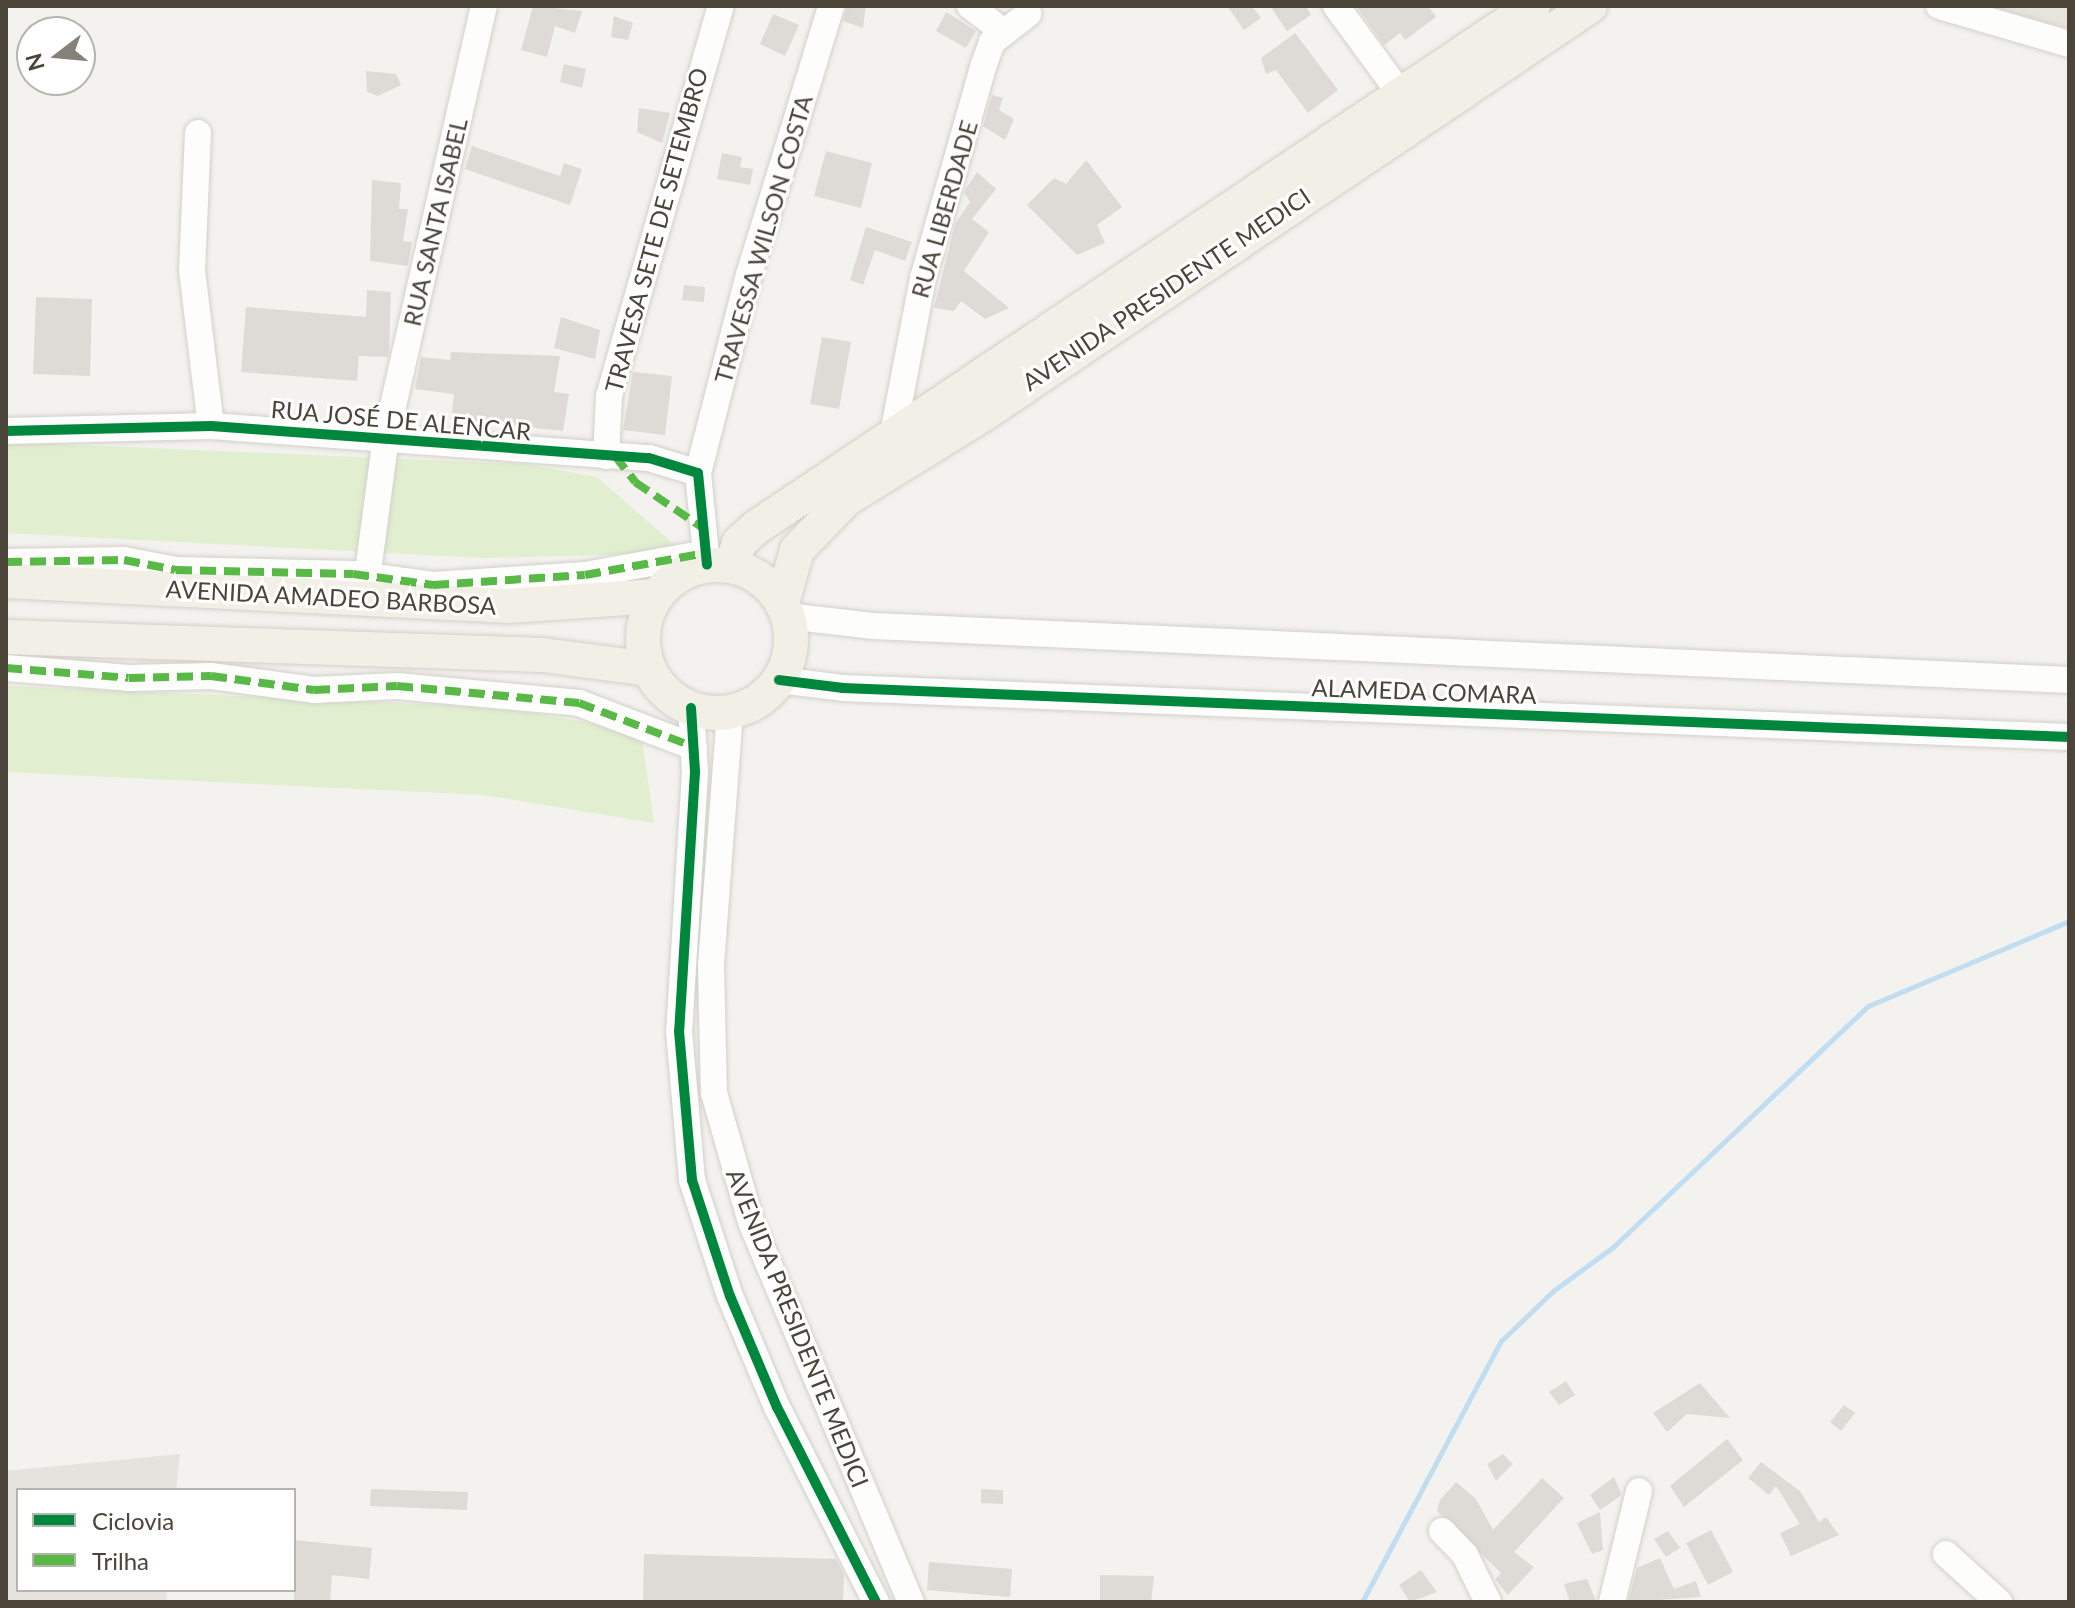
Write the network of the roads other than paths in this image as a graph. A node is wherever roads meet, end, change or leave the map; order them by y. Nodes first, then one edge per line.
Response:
1 (484, 6) edge
2 (721, 6) edge
3 (831, 6) edge
4 (970, 6) edge
5 (1336, 6) edge
6 (1533, 6) edge
7 (1590, 6) edge
8 (1939, 6) edge
9 (1966, 9) edge
10 (1028, 14) dead end
11 (1004, 32) junction
12 (2069, 44) edge
13 (1402, 96) junction
14 (198, 133) dead end
15 (211, 426) junction
16 (6, 431) edge
17 (893, 434) junction
18 (386, 437) junction
19 (606, 456) junction
20 (698, 473) junction
21 (715, 561) junction
22 (6, 562) edge
23 (6, 581) edge
24 (366, 588) junction
25 (656, 596) junction
26 (785, 610) junction
27 (6, 637) edge
28 (6, 668) edge
29 (649, 669) junction
30 (779, 680) junction
31 (2069, 680) edge
32 (691, 708) junction
33 (730, 712) junction
34 (2069, 737) edge
35 (694, 747) junction
36 (1639, 1491) dead end
37 (1442, 1531) dead end
38 (1946, 1554) dead end
39 (876, 1602) edge
40 (911, 1602) edge
41 (1488, 1602) edge
42 (1612, 1602) edge
43 (1999, 1602) edge

1 - 18 street, RUA SANTA ISABEL
2 - 19 street, TRAVESA SETE DE SETEMBRO
3 - 20 street, TRAVESSA WILSON COSTA
4 - 11 street
5 - 13 street
6 - 13 main road, AVENIDA PRESIDENTE MEDICI
7 - 26 main road, AVENIDA PRESIDENTE MEDICI
8 - 9 street
9 - 12 street
10 - 11 street
11 - 17 street, RUA LIBERDADE
13 - 17 main road, AVENIDA PRESIDENTE MEDICI
14 - 15 street
15 - 16 street, RUA JOSÉ DE ALENCAR
15 - 18 street, RUA JOSÉ DE ALENCAR
17 - 21 main road, AVENIDA PRESIDENTE MEDICI
18 - 19 street, RUA JOSÉ DE ALENCAR
18 - 24 street, RUA SANTA ISABEL
19 - 20 street, RUA JOSÉ DE ALENCAR
20 - 21 street
21 - 24 street
21 - 25 main road
21 - 26 main road
22 - 24 street
23 - 24 main road, AVENIDA AMADEO BARBOSA
24 - 25 main road, AVENIDA AMADEO BARBOSA
25 - 29 main road
26 - 30 main road
26 - 31 street, ALAMEDA COMARA
27 - 29 main road, AVENIDA AMADEO BARBOSA
28 - 35 street
29 - 32 main road
30 - 33 main road
30 - 34 street, ALAMEDA COMARA
32 - 33 main road
32 - 35 street, AVENIDA PRESIDENTE MEDICI
33 - 40 street, AVENIDA PRESIDENTE MEDICI
35 - 39 street, AVENIDA PRESIDENTE MEDICI
36 - 42 street
37 - 41 street
38 - 43 street

